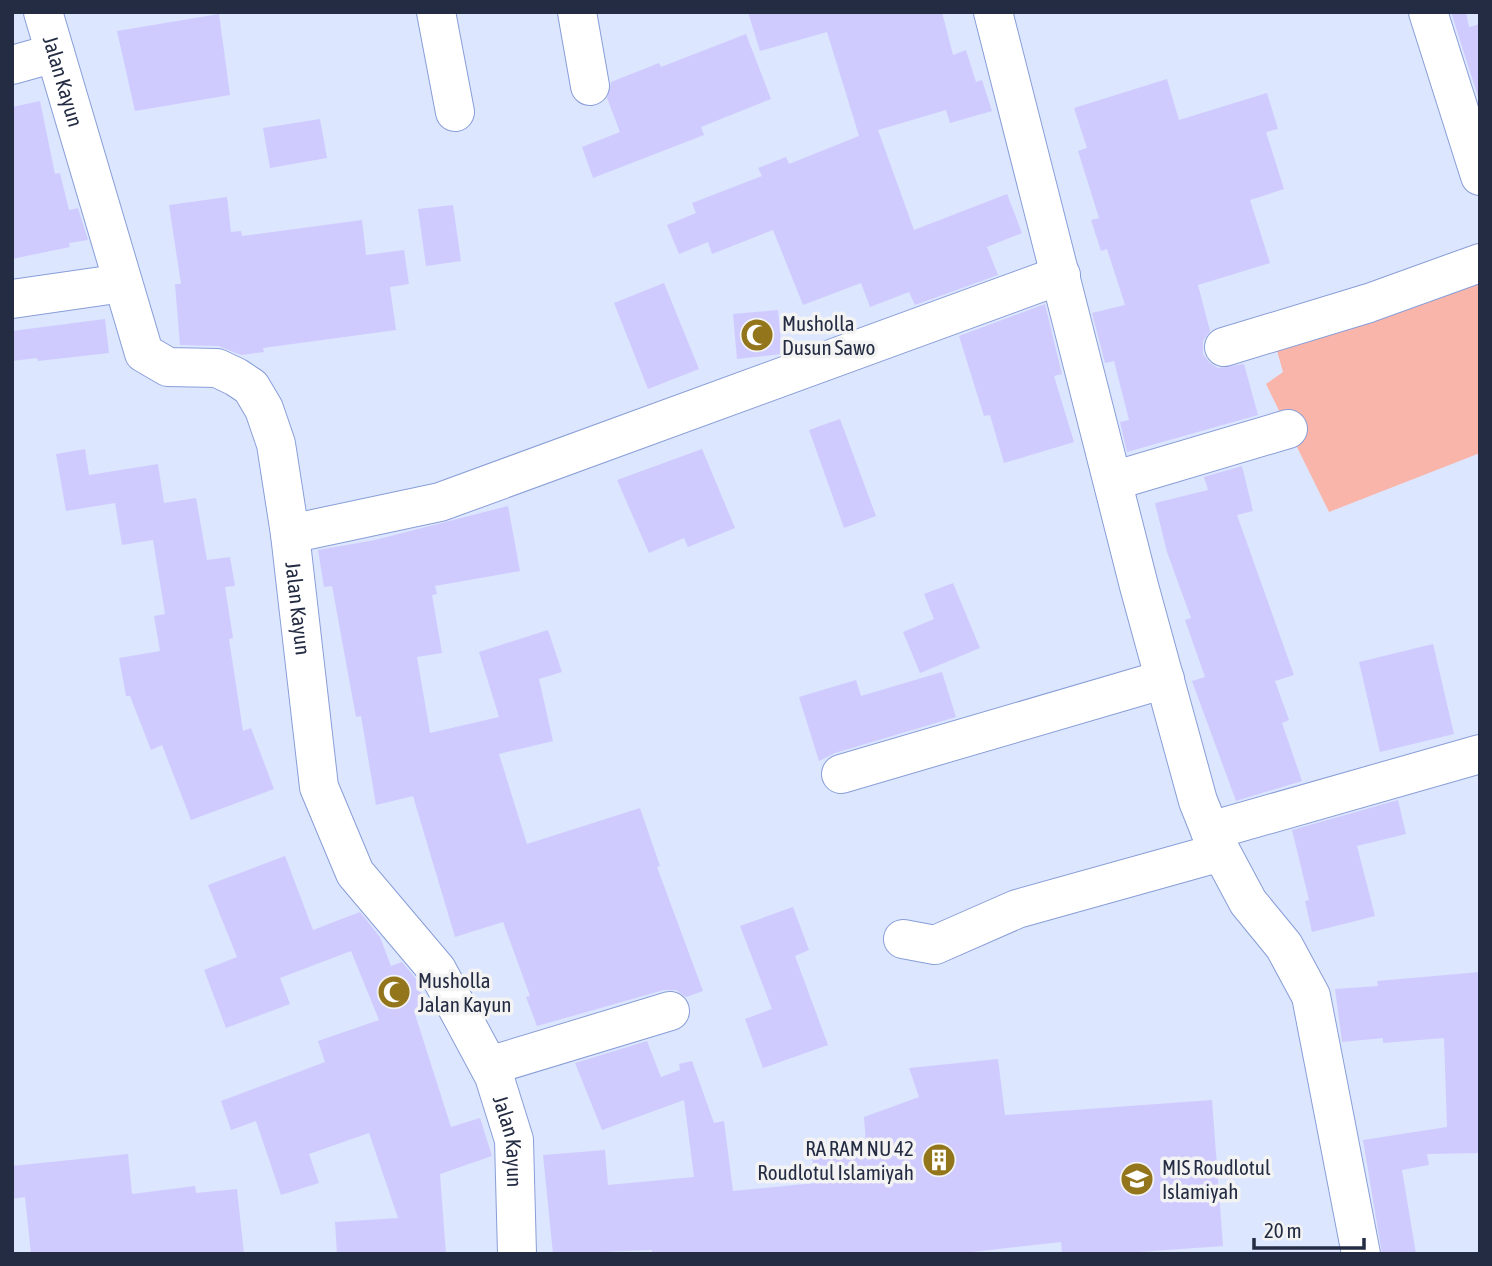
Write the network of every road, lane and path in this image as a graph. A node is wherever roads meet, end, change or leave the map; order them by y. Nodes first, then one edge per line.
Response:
1 (43, 12) edge
2 (436, 12) edge
3 (577, 12) edge
4 (993, 12) edge
5 (1428, 12) edge
6 (55, 54) junction
7 (12, 65) edge
8 (590, 86) dead end
9 (456, 112) dead end
10 (1480, 176) edge
11 (1480, 263) edge
12 (1061, 275) junction
13 (123, 283) junction
14 (12, 299) edge
15 (1224, 347) dead end
16 (1288, 429) dead end
17 (1113, 481) junction
18 (290, 534) junction
19 (1165, 679) junction
20 (1480, 754) edge
21 (841, 774) dead end
22 (1215, 842) junction
23 (903, 939) dead end
24 (670, 1011) dead end
25 (489, 1066) junction
26 (517, 1254) edge
27 (1361, 1254) edge

1 - 6 street, Jalan Kayun
2 - 9 street
3 - 8 street
4 - 12 street
5 - 10 street
6 - 7 street
6 - 13 street, Jalan Kayun
11 - 15 street
12 - 17 street
12 - 18 street
13 - 14 street
13 - 18 street, Jalan Kayun
16 - 17 street
17 - 19 street
18 - 25 street, Jalan Kayun
19 - 21 street
19 - 22 street
20 - 22 street
22 - 23 street
22 - 27 street
24 - 25 street
25 - 26 street, Jalan Kayun

